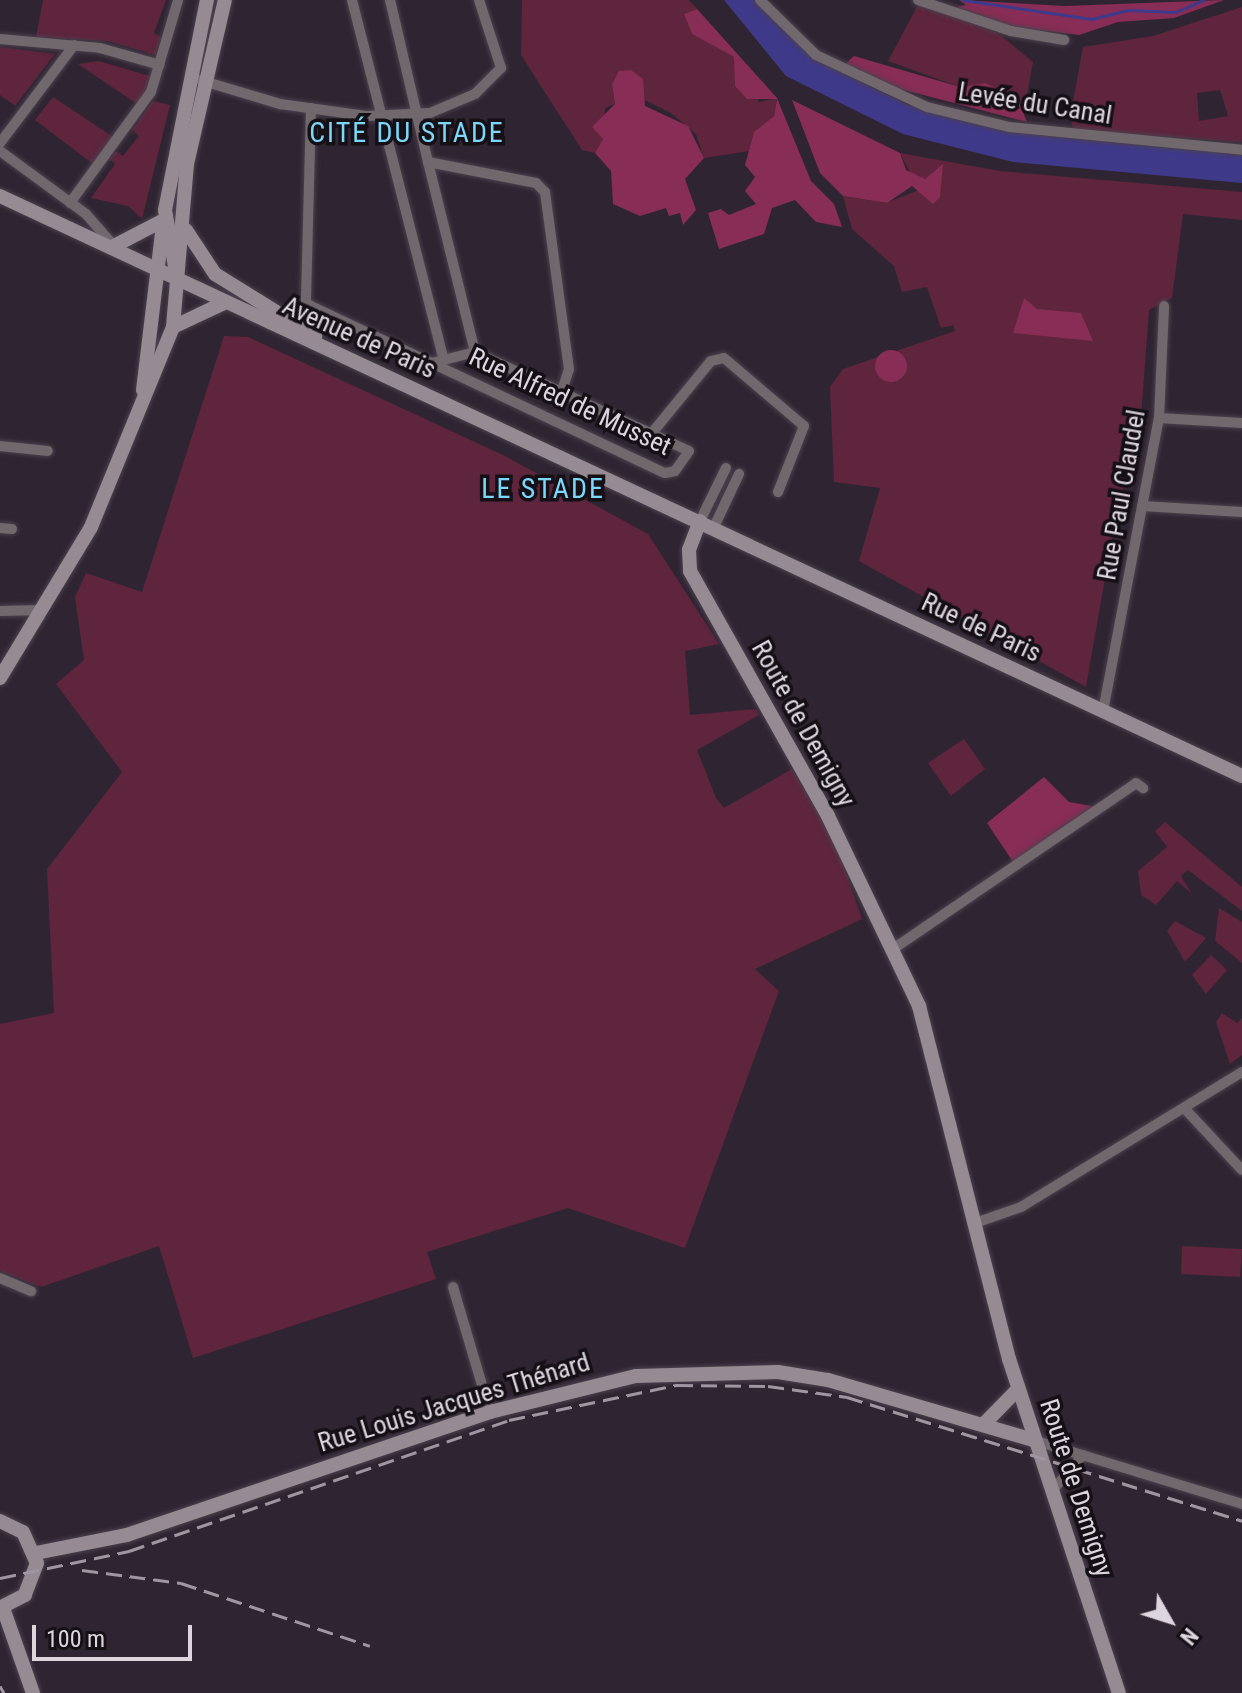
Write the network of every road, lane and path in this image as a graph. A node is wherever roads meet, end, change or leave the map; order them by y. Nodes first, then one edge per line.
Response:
1 (178, 0) edge
2 (207, 0) edge
3 (225, 0) edge
4 (352, 0) edge
5 (390, 0) edge
6 (479, 0) edge
7 (760, 0) edge
8 (918, 0) edge
9 (0, 39) edge
10 (1064, 40) dead end
11 (74, 45) junction
12 (160, 65) junction
13 (186, 77) junction
14 (205, 82) junction
15 (311, 108) junction
16 (415, 116) junction
17 (383, 117) junction
18 (0, 143) edge
19 (1242, 150) edge
20 (0, 151) edge
21 (428, 162) junction
22 (0, 196) edge
23 (70, 203) junction
24 (164, 215) junction
25 (183, 222) junction
26 (114, 246) junction
27 (171, 276) junction
28 (224, 303) junction
29 (1164, 306) dead end
30 (173, 327) junction
31 (475, 352) junction
32 (444, 360) junction
33 (432, 363) junction
34 (360, 364) junction
35 (562, 390) junction
36 (141, 402) junction
37 (1159, 418) junction
38 (1242, 423) edge
39 (652, 433) junction
40 (0, 446) edge
41 (48, 451) dead end
42 (726, 468) dead end
43 (739, 474) dead end
44 (778, 492) dead end
45 (1142, 506) junction
46 (1242, 512) edge
47 (706, 525) junction
48 (0, 528) edge
49 (12, 529) dead end
50 (42, 610) junction
51 (0, 611) edge
52 (0, 678) edge
53 (1103, 711) junction
54 (1242, 776) edge
55 (1143, 788) dead end
56 (893, 949) junction
57 (1242, 1072) edge
58 (1186, 1110) junction
59 (1242, 1170) edge
60 (978, 1222) junction
61 (0, 1278) edge
62 (453, 1287) dead end
63 (31, 1291) dead end
64 (1018, 1389) junction
65 (490, 1412) junction
66 (984, 1424) junction
67 (1033, 1440) junction
68 (1083, 1455) junction
69 (1051, 1494) junction
70 (1242, 1504) edge
71 (0, 1521) edge
72 (36, 1553) junction
73 (2, 1608) edge
74 (33, 1693) edge
75 (1119, 1693) edge

1 - 12 street
2 - 13 main road
3 - 14 main road
4 - 17 street
5 - 16 street
6 - 16 street
7 - 19 street, Levée du Canal
8 - 10 street
9 - 11 street
11 - 12 street
11 - 18 street
12 - 23 street
13 - 14 street
13 - 24 main road
14 - 15 street
14 - 25 main road
15 - 17 street
15 - 33 street, Rue Alfred de Musset
16 - 17 street
16 - 21 street
17 - 32 street
20 - 23 street
21 - 31 street
21 - 35 street
22 - 26 main road, Avenue de Paris
23 - 26 street
24 - 26 main road
24 - 27 main road
24 - 27 main road
25 - 27 main road
25 - 34 main road
26 - 27 main road, Avenue de Paris
27 - 28 main road, Avenue de Paris
27 - 30 main road
27 - 36 main road
28 - 30 main road
28 - 34 main road, Avenue de Paris
29 - 37 street, Rue Paul Claudel
30 - 36 main road
31 - 32 street, Rue Alfred de Musset
31 - 35 street, Rue Alfred de Musset
32 - 33 street, Rue Alfred de Musset
33 - 39 street, Rue Alfred de Musset
34 - 47 main road, Avenue de Paris
35 - 39 street, Rue Alfred de Musset
36 - 50 main road
37 - 38 street
37 - 45 street, Rue Paul Claudel
39 - 44 street
40 - 41 street
42 - 47 street
43 - 47 street
45 - 46 street
45 - 53 street, Rue Paul Claudel
47 - 53 main road, Rue de Paris
47 - 56 main road, Route de Demigny
48 - 49 street
50 - 51 street
50 - 52 main road
53 - 54 main road, Rue de Paris
55 - 56 street
56 - 60 main road, Route de Demigny
57 - 58 street
58 - 59 street
58 - 60 street
60 - 64 main road, Route de Demigny
61 - 63 street
62 - 65 street
64 - 66 main road, Route de Demigny
64 - 67 main road, Route de Demigny
65 - 66 main road, Rue Louis Jacques Thénard
65 - 72 main road, Rue Louis Jacques Thénard
66 - 67 main road, Rue Louis Jacques Thénard
67 - 68 street
67 - 69 main road, Route de Demigny
68 - 69 street
68 - 70 street
69 - 75 main road, Route de Demigny
71 - 72 main road
72 - 73 main road
73 - 74 main road

